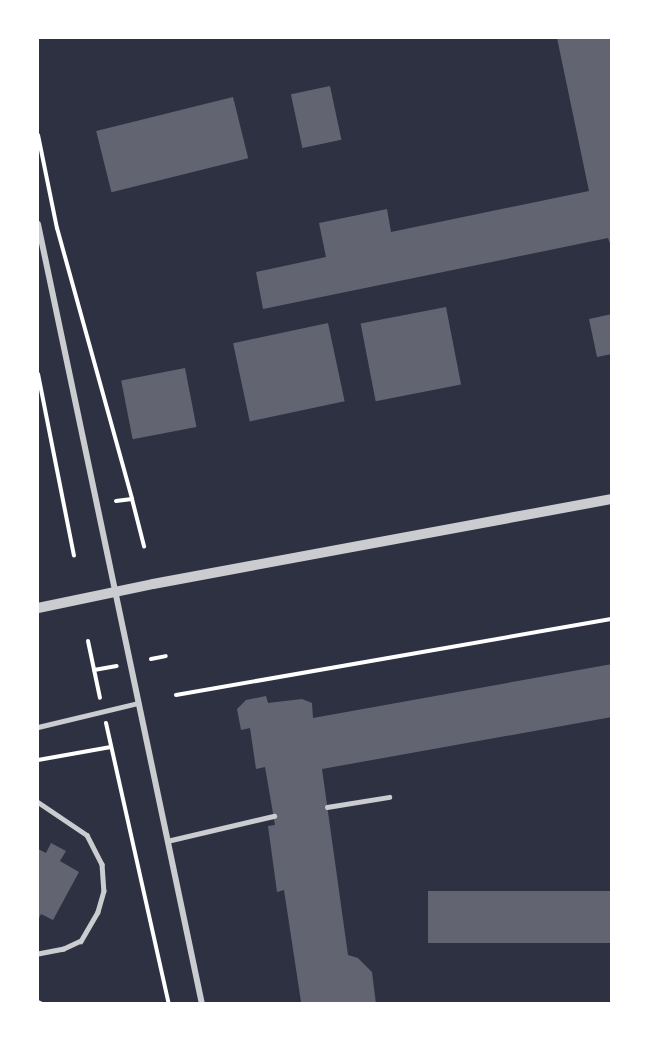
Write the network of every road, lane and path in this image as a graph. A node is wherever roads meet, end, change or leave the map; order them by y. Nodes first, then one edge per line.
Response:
1 (38, 135) edge
2 (38, 224) edge
3 (38, 374) edge
4 (132, 499) junction
5 (612, 499) edge
6 (116, 501) dead end
7 (144, 546) dead end
8 (74, 555) dead end
9 (115, 591) junction
10 (38, 608) edge
11 (612, 619) edge
12 (88, 641) dead end
13 (166, 656) dead end
14 (151, 659) dead end
15 (117, 666) dead end
16 (94, 670) junction
17 (176, 696) dead end
18 (138, 703) junction
19 (104, 712) junction
20 (38, 727) edge
21 (111, 747) junction
22 (38, 760) edge
23 (389, 797) dead end
24 (38, 802) edge
25 (327, 807) dead end
26 (274, 816) dead end
27 (167, 841) junction
28 (38, 954) edge
29 (169, 1004) edge
30 (202, 1004) edge

1 - 4 path
2 - 9 street
3 - 8 path
4 - 6 path
4 - 7 path
5 - 9 street
9 - 10 street
9 - 18 street
11 - 17 path
12 - 16 path
13 - 14 path
15 - 16 path
16 - 19 path
18 - 19 lane
18 - 27 street
19 - 20 lane
19 - 21 path
21 - 22 path
21 - 29 path
23 - 25 lane
24 - 28 lane
26 - 27 lane
27 - 30 street

